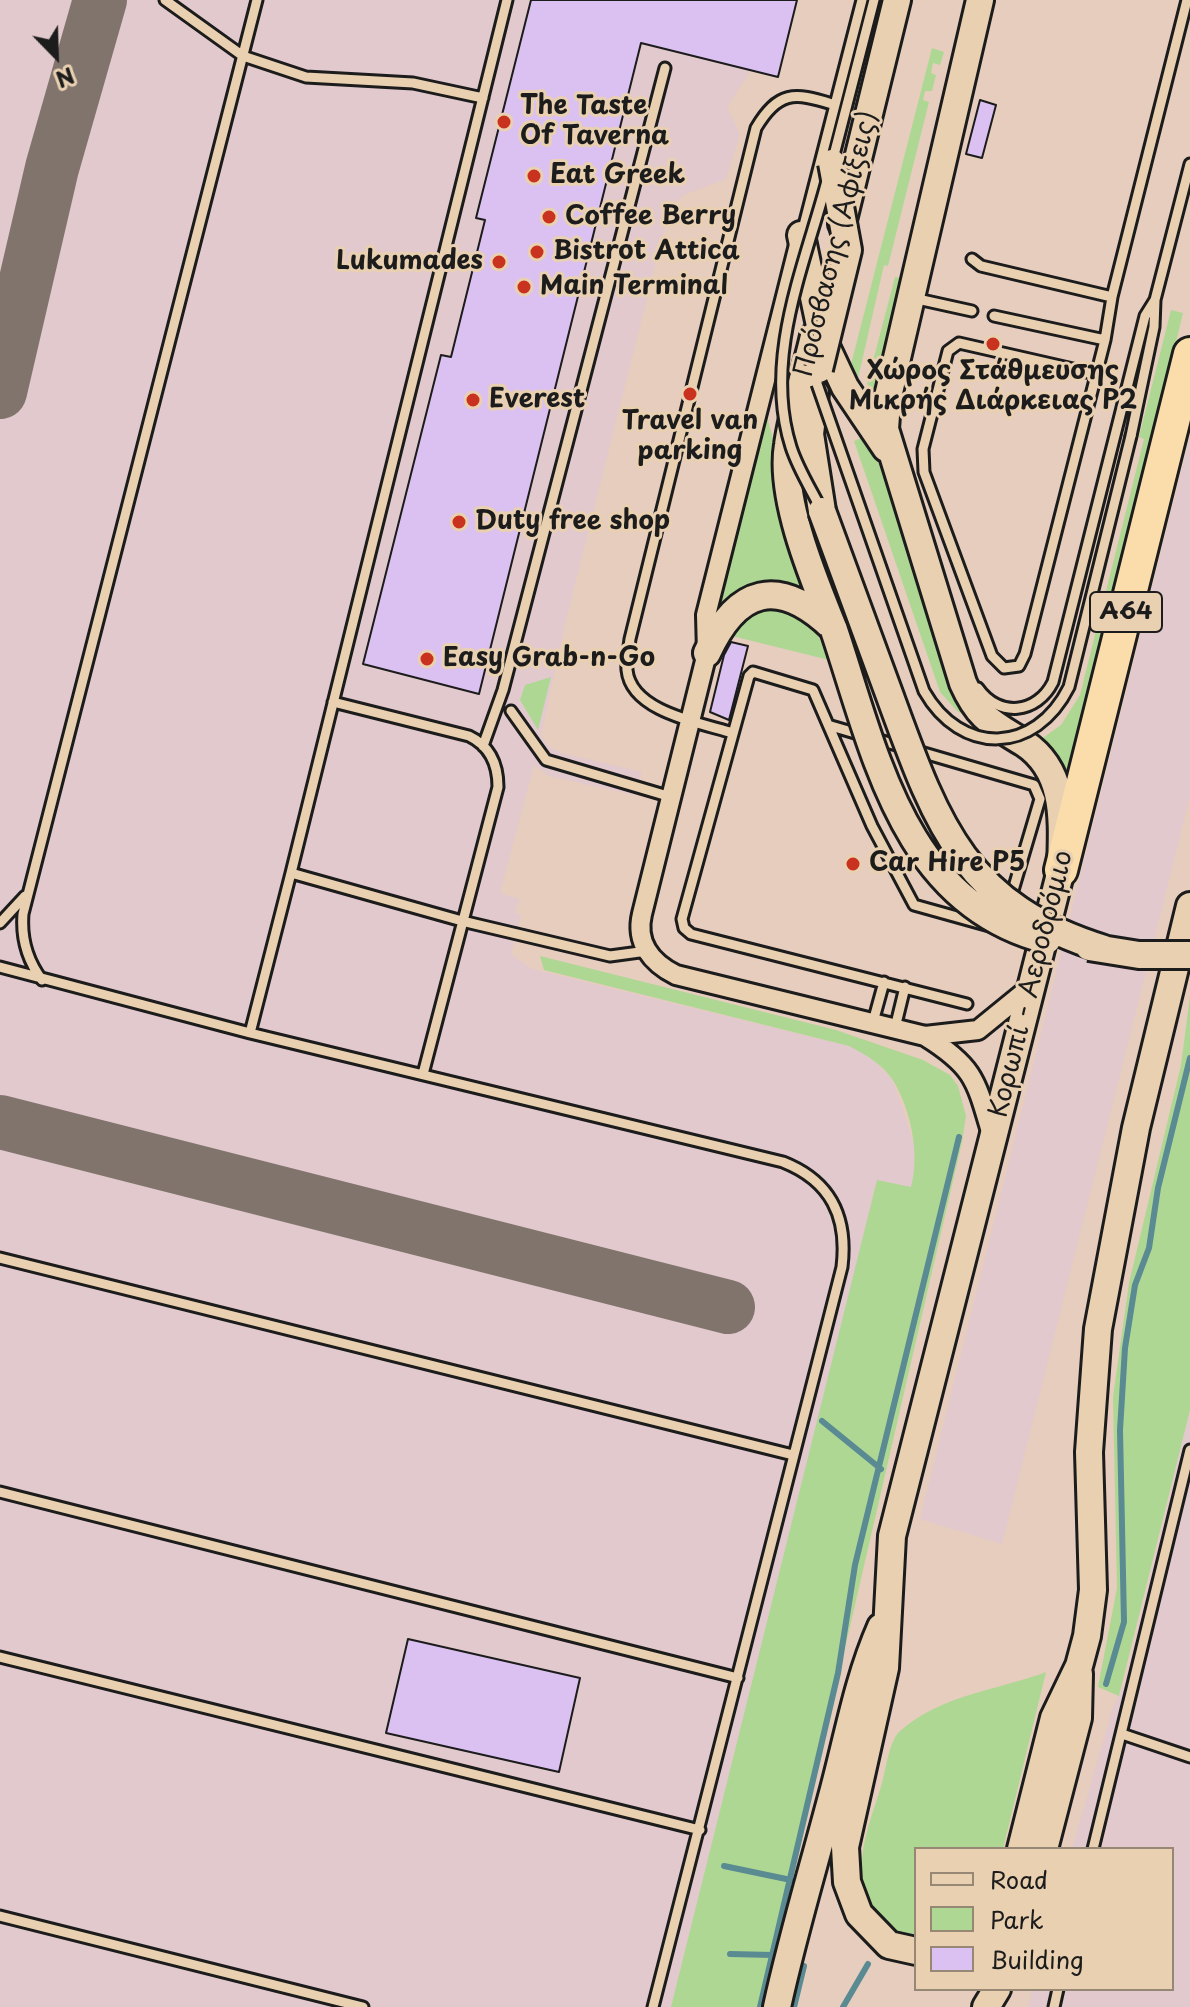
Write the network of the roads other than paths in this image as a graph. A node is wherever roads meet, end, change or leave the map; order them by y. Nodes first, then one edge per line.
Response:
1 (165, 0) edge
2 (257, 0) edge
3 (507, 0) edge
4 (862, 0) edge
5 (874, 0) edge
6 (897, 0) edge
7 (910, 0) edge
8 (980, 0) edge
9 (1187, 0) edge
10 (243, 56) junction
11 (665, 68) dead end
12 (483, 98) junction
13 (832, 104) junction
14 (832, 163) junction
15 (1190, 164) edge
16 (801, 235) junction
17 (848, 250) junction
18 (972, 259) dead end
19 (912, 297) junction
20 (1112, 297) junction
21 (1155, 300) junction
22 (972, 311) dead end
23 (994, 316) dead end
24 (817, 325) junction
25 (1105, 340) junction
26 (1190, 354) edge
27 (1095, 374) junction
28 (818, 376) junction
29 (893, 459) junction
30 (822, 511) junction
31 (945, 621) junction
32 (833, 629) junction
33 (707, 653) junction
34 (333, 702) junction
35 (511, 711) dead end
36 (691, 720) junction
37 (831, 726) junction
38 (733, 733) junction
39 (483, 746) junction
40 (671, 797) junction
41 (1061, 870) junction
42 (291, 873) junction
43 (28, 894) junction
44 (1190, 906) edge
45 (462, 921) junction
46 (0, 923) edge
47 (1104, 949) junction
48 (647, 951) junction
49 (1190, 955) edge
50 (0, 967) edge
51 (42, 980) junction
52 (884, 982) junction
53 (1032, 986) junction
54 (905, 987) junction
55 (967, 1004) dead end
56 (873, 1022) junction
57 (895, 1028) junction
58 (250, 1033) junction
59 (925, 1036) junction
60 (423, 1074) junction
61 (993, 1138) junction
62 (0, 1258) edge
63 (1190, 1450) edge
64 (793, 1455) junction
65 (0, 1492) edge
66 (886, 1616) junction
67 (0, 1657) edge
68 (1079, 1666) junction
69 (738, 1678) junction
70 (1122, 1734) junction
71 (1190, 1757) edge
72 (700, 1830) junction
73 (1022, 1847) edge
74 (1045, 1847) edge
75 (1094, 1847) edge
76 (0, 1916) edge
77 (914, 1951) edge
78 (363, 2007) edge
79 (653, 2007) edge
80 (777, 2007) edge

1 - 10 lane
2 - 10 lane
3 - 12 lane
4 - 13 lane, Πρόσβασης (Αφίξεις)
5 - 14 lane
6 - 24 street, Πρόσβασης (Αφίξεις)
7 - 17 street
8 - 19 street
9 - 20 lane
10 - 12 lane
10 - 43 lane
11 - 39 lane
12 - 34 lane
13 - 16 lane, Πρόσβασης (Αφίξεις)
13 - 36 lane
14 - 17 street, bridge
14 - 30 lane, bridge
15 - 21 lane
16 - 24 street
16 - 33 street, Πρόσβασης (Αφίξεις)
17 - 28 street, bridge
18 - 20 lane
19 - 22 lane
19 - 29 street
20 - 25 lane
21 - 28 lane, bridge
21 - 31 lane
23 - 25 lane
24 - 29 street
24 - 32 street, Πρόσβασης (Αφίξεις)
25 - 27 lane
26 - 41 highway, Κορωπί - Αεροδρόμιο / Α64
27 - 27 lane
28 - 30 street, bridge
29 - 31 street
30 - 47 street, bridge
31 - 41 street
32 - 33 street
32 - 47 street, Πρόσβασης (Αφίξεις), bridge
33 - 36 street, Πρόσβασης (Αφίξεις)
34 - 39 lane
34 - 42 lane
35 - 40 lane
36 - 38 lane
36 - 40 street, Πρόσβασης (Αφίξεις)
37 - 37 lane
37 - 38 lane
38 - 52 lane
39 - 45 lane
40 - 48 street, Πρόσβασης (Αφίξεις)
41 - 53 street, Κορωπί - Αεροδρόμιο
42 - 45 lane
42 - 58 lane
43 - 46 lane
43 - 51 lane
44 - 68 street
45 - 48 lane
45 - 60 lane
47 - 49 street, bridge
48 - 56 street
50 - 51 lane
51 - 58 lane
52 - 54 lane
52 - 56 lane
53 - 59 street
53 - 61 street, Κορωπί - Αεροδρόμιο
54 - 55 lane
54 - 57 lane
56 - 57 street
57 - 59 street
58 - 60 lane
59 - 61 street
60 - 64 lane
61 - 66 street, Κορωπί - Αεροδρόμιο
62 - 64 lane
63 - 70 lane
64 - 69 lane
65 - 69 lane
66 - 77 street, Κορωπί - Αεροδρόμιο
66 - 80 street
67 - 72 lane
68 - 73 street
68 - 74 street
69 - 72 lane
70 - 71 lane
70 - 75 lane
72 - 79 lane
76 - 78 lane

